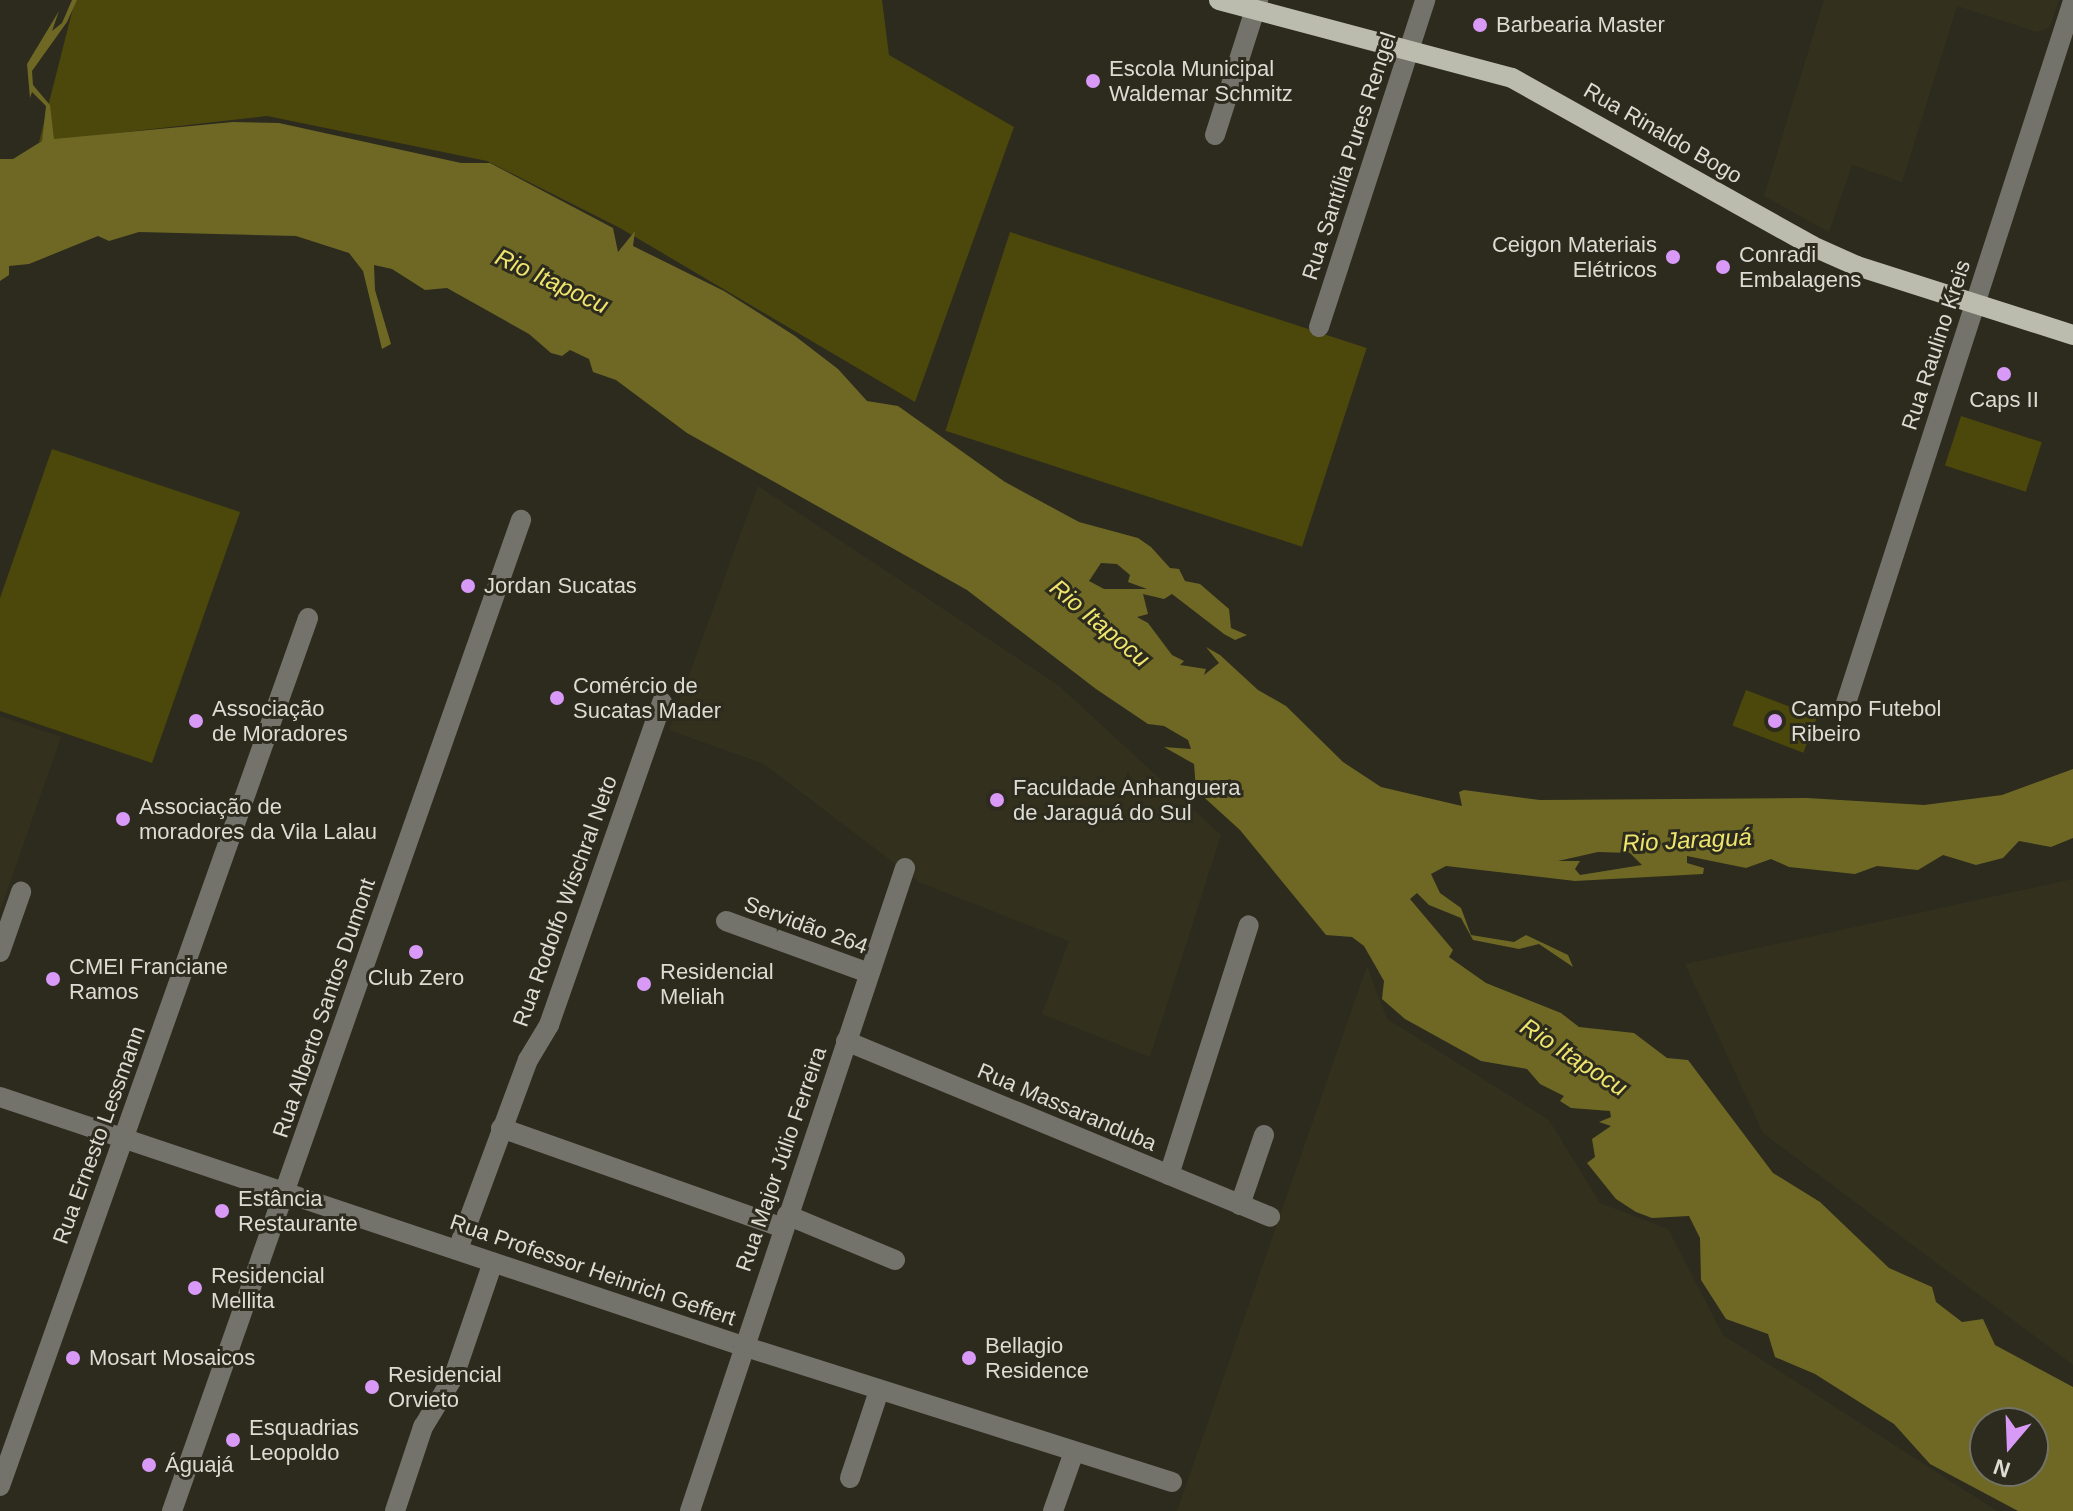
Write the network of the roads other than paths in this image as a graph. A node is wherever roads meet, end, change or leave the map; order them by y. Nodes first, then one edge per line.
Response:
1 (1219, 0) edge
2 (1425, 0) edge
3 (2073, 1) edge
4 (1257, 5) edge
5 (1409, 50) junction
6 (1215, 135) dead end
7 (1975, 304) junction
8 (1319, 327) dead end
9 (2073, 335) edge
10 (521, 520) dead end
11 (308, 618) dead end
12 (662, 702) dead end
13 (1846, 703) dead end
14 (905, 868) dead end
15 (21, 892) dead end
16 (726, 921) dead end
17 (1249, 925) dead end
18 (0, 952) edge
19 (869, 973) junction
20 (846, 1041) junction
21 (0, 1097) edge
22 (501, 1128) junction
23 (1264, 1135) dead end
24 (123, 1138) junction
25 (1169, 1175) junction
26 (286, 1191) junction
27 (1240, 1205) junction
28 (1270, 1217) dead end
29 (785, 1221) junction
30 (458, 1249) junction
31 (895, 1260) dead end
32 (493, 1262) junction
33 (743, 1346) junction
34 (879, 1391) junction
35 (1074, 1452) junction
36 (850, 1478) dead end
37 (1172, 1482) dead end
38 (0, 1486) edge
39 (172, 1511) edge
40 (395, 1511) edge
41 (690, 1511) edge
42 (1053, 1511) edge

1 - 4 main road, Rua Rinaldo Bogo
2 - 5 street, Rua Santília Pures Rengel
3 - 7 street, Rua Raulino Kreis
4 - 5 main road, Rua Rinaldo Bogo
4 - 6 street
5 - 7 main road, Rua Rinaldo Bogo
5 - 8 street, Rua Santília Pures Rengel
7 - 9 main road, Rua Rinaldo Bogo
7 - 13 street, Rua Raulino Kreis
10 - 26 street, Rua Alberto Santos Dumont
11 - 24 street, Rua Ernesto Lessmann
12 - 22 street, Rua Rodolfo Wischral Neto
14 - 19 street, Rua Major Júlio Ferreira
15 - 18 street
16 - 19 street, Servidão 264
17 - 25 street
19 - 20 street, Rua Major Júlio Ferreira
20 - 25 street, Rua Massaranduba
20 - 29 street, Rua Major Júlio Ferreira
21 - 24 street, Rua Professor Heinrich Geffert
22 - 29 street
22 - 30 street, Rua Rodolfo Wischral Neto
23 - 27 street
24 - 26 street, Rua Professor Heinrich Geffert
24 - 38 street, Rua Ernesto Lessmann
25 - 27 street, Rua Massaranduba
26 - 30 street, Rua Professor Heinrich Geffert
26 - 39 street, Rua Alberto Santos Dumont
27 - 28 street, Rua Massaranduba
29 - 31 street
29 - 33 street, Rua Major Júlio Ferreira
30 - 32 street, Rua Professor Heinrich Geffert
32 - 33 street, Rua Professor Heinrich Geffert
32 - 40 street
33 - 34 street, Rua Professor Heinrich Geffert
33 - 41 street, Rua Major Júlio Ferreira
34 - 35 street, Rua Professor Heinrich Geffert
34 - 36 street
35 - 37 street, Rua Professor Heinrich Geffert
35 - 42 street

